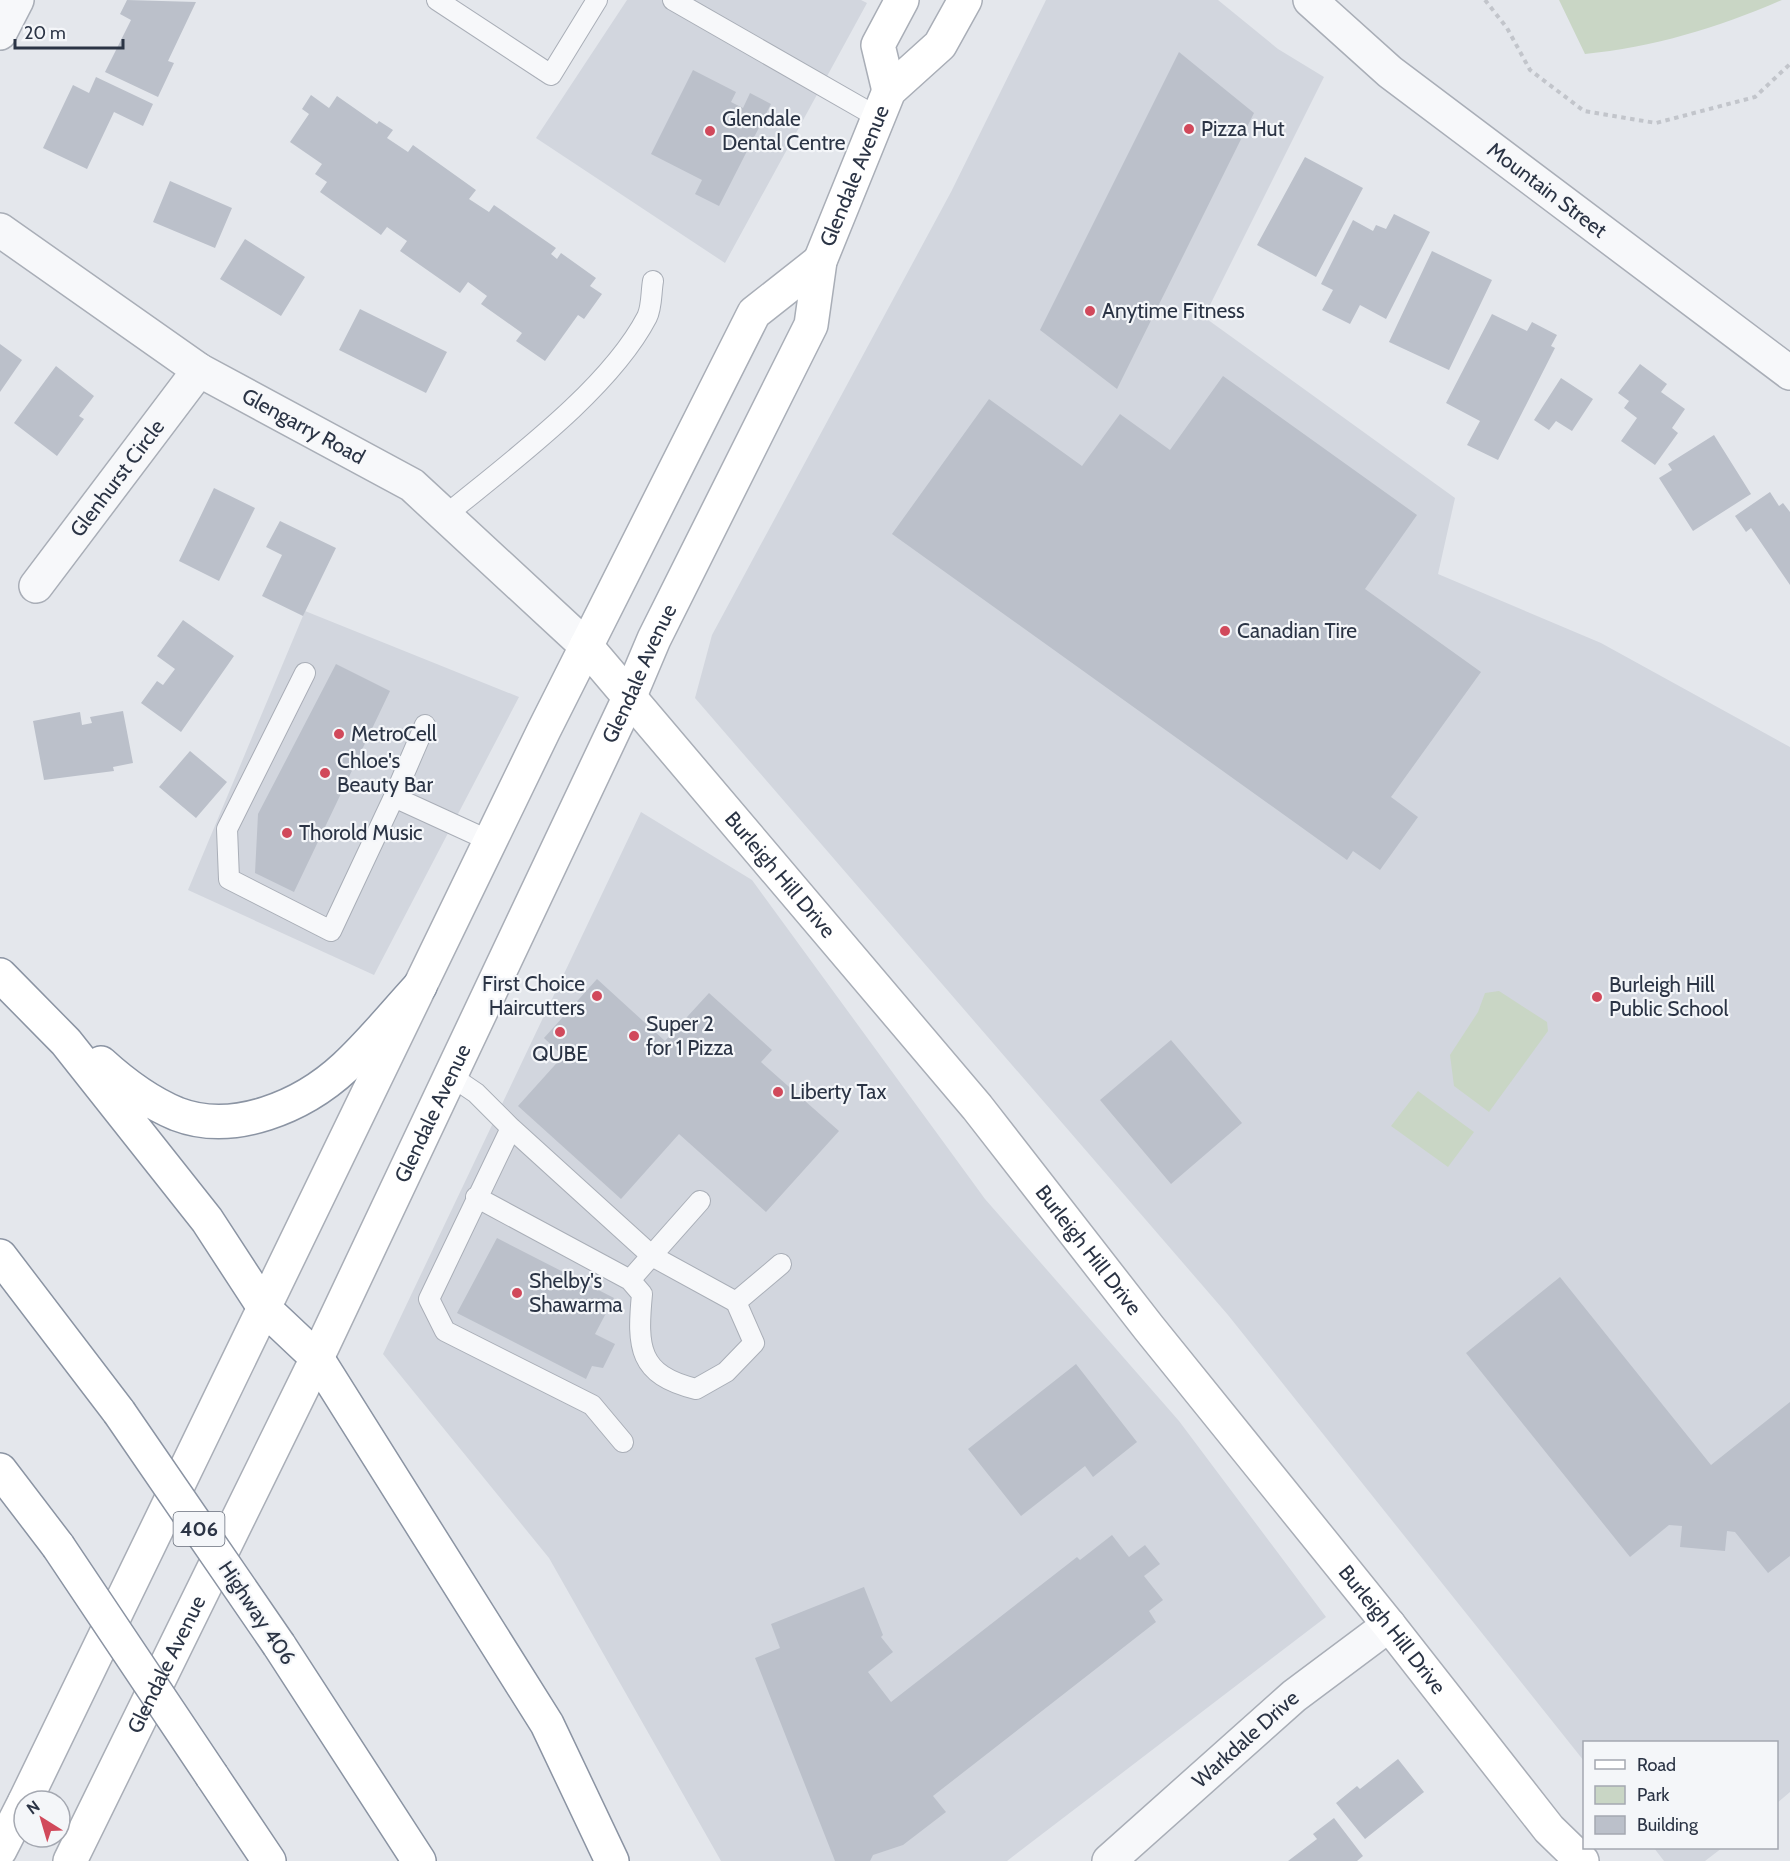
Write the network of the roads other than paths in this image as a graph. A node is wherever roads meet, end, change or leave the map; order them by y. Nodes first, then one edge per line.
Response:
1 (17, 0) edge
2 (437, 0) edge
3 (597, 0) edge
4 (674, 0) edge
5 (902, 0) edge
6 (965, 0) edge
7 (1310, 0) edge
8 (0, 33) edge
9 (884, 105) junction
10 (0, 230) edge
11 (820, 261) junction
12 (653, 281) dead end
13 (199, 370) junction
14 (1790, 373) edge
15 (446, 515) junction
16 (36, 586) dead end
17 (586, 646) junction
18 (305, 673) dead end
19 (629, 698) junction
20 (425, 726) dead end
21 (394, 797) junction
22 (490, 841) junction
23 (0, 974) edge
24 (420, 986) junction
25 (451, 1076) junction
26 (511, 1128) junction
27 (476, 1197) junction
28 (700, 1201) dead end
29 (0, 1256) edge
30 (652, 1256) junction
31 (782, 1264) dead end
32 (630, 1280) junction
33 (736, 1302) junction
34 (266, 1309) junction
35 (317, 1358) junction
36 (623, 1442) dead end
37 (0, 1470) edge
38 (1389, 1625) junction
39 (30, 1789) edge
40 (12, 1826) edge
41 (0, 1850) edge
42 (70, 1861) edge
43 (269, 1861) edge
44 (419, 1861) edge
45 (612, 1861) edge
46 (1109, 1861) edge
47 (1582, 1861) edge

1 - 8 street
2 - 3 lane
4 - 9 lane
5 - 9 main road, Glendale Avenue
6 - 9 main road, Glendale Avenue
7 - 14 street, Mountain Street
9 - 11 main road, Glendale Avenue
10 - 13 street, Glengarry Road
11 - 17 main road, Glendale Avenue
11 - 19 main road, Glendale Avenue
12 - 15 lane
13 - 15 street, Glengarry Road
13 - 16 street, Glenhurst Circle
15 - 17 street, Glengarry Road
17 - 19 main road, Burleigh Hill Drive
17 - 22 main road, Glendale Avenue
18 - 21 lane
19 - 25 main road, Glendale Avenue
19 - 38 main road, Burleigh Hill Drive
20 - 21 lane
21 - 22 lane
22 - 24 main road, Glendale Avenue
23 - 24 main road
23 - 34 main road
24 - 34 main road, Glendale Avenue
25 - 26 lane
25 - 35 main road, Glendale Avenue
26 - 27 lane
26 - 30 lane
27 - 32 lane
27 - 36 lane
28 - 30 lane
29 - 44 main road, Highway 406 / 406, bridge
30 - 32 lane
30 - 33 lane
31 - 33 lane
32 - 33 lane
34 - 35 main road
34 - 39 main road, Glendale Avenue
35 - 42 main road, Glendale Avenue
35 - 45 main road
37 - 43 main road, bridge
38 - 46 street, Warkdale Drive
38 - 47 main road, Burleigh Hill Drive
40 - 41 main road, Glendale Avenue

